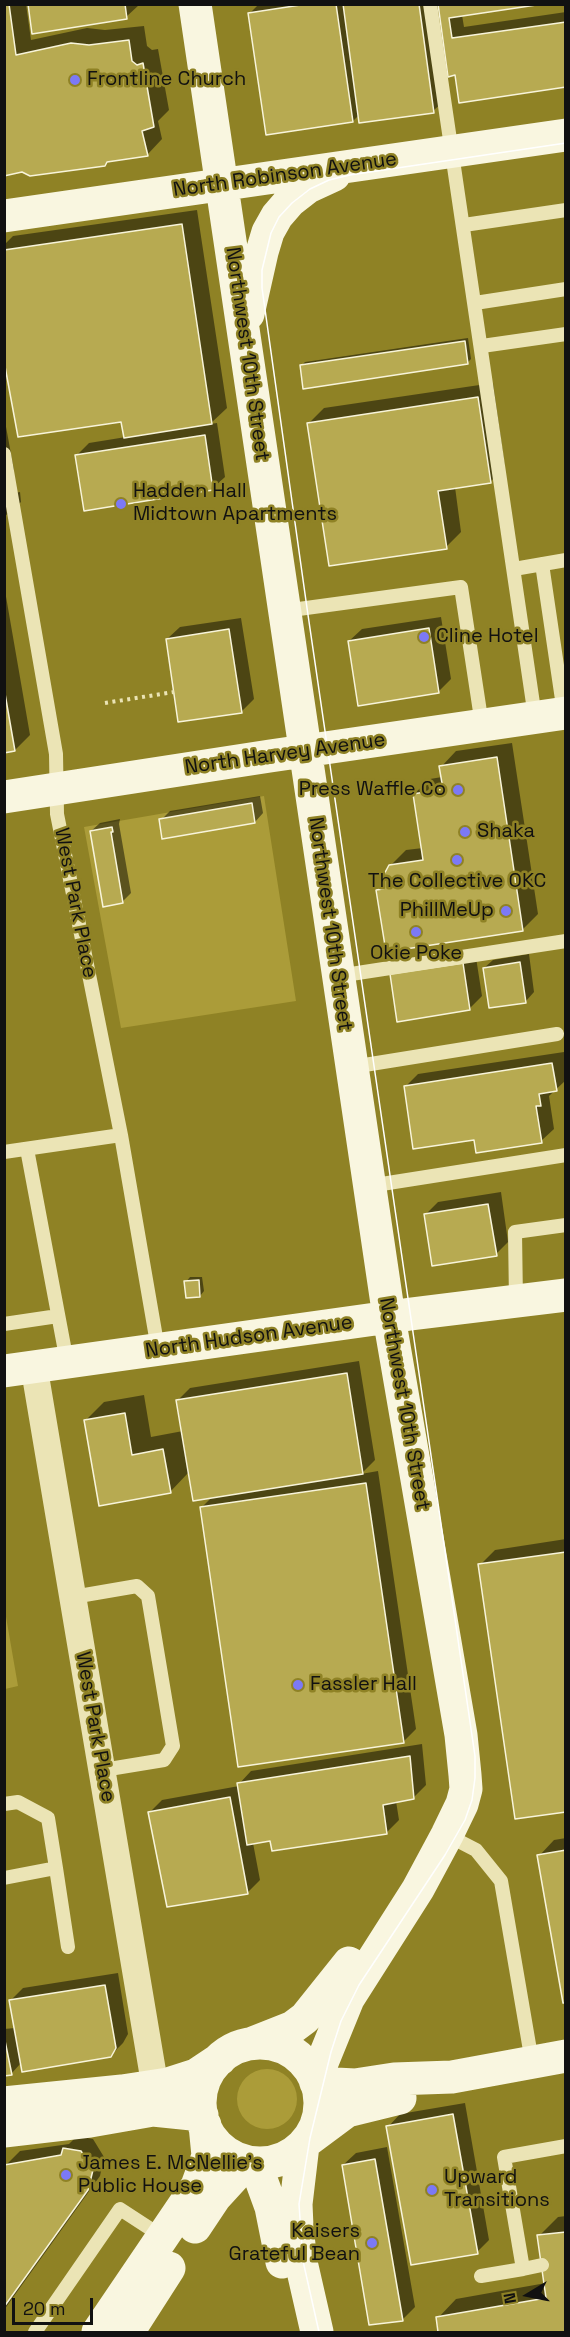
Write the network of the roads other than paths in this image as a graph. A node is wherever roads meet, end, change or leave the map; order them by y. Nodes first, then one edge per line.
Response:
1 (195, 4) edge
2 (430, 4) edge
3 (566, 135) edge
4 (453, 151) junction
5 (351, 166) junction
6 (223, 184) junction
7 (566, 210) edge
8 (4, 216) edge
9 (464, 225) junction
10 (566, 290) edge
11 (475, 303) junction
12 (243, 333) junction
13 (566, 334) edge
14 (482, 346) junction
15 (4, 454) edge
16 (566, 560) edge
17 (542, 564) junction
18 (514, 569) junction
19 (284, 611) junction
20 (555, 714) edge
21 (482, 725) junction
22 (305, 751) junction
23 (56, 789) junction
24 (4, 797) edge
25 (566, 941) edge
26 (338, 976) junction
27 (557, 1034) dead end
28 (352, 1067) junction
29 (121, 1135) junction
30 (27, 1149) junction
31 (4, 1152) edge
32 (566, 1155) edge
33 (369, 1186) junction
34 (566, 1225) edge
35 (566, 1295) edge
36 (516, 1301) junction
37 (58, 1316) junction
38 (389, 1317) junction
39 (4, 1324) edge
40 (158, 1349) junction
41 (67, 1362) junction
42 (19, 1369) edge
43 (73, 1597) junction
44 (103, 1770) junction
45 (4, 1804) edge
46 (446, 1837) junction
47 (56, 1868) junction
48 (4, 1878) edge
49 (68, 1947) dead end
50 (235, 2051) junction
51 (566, 2056) edge
52 (532, 2062) junction
53 (452, 2077) junction
54 (316, 2082) junction
55 (155, 2086) junction
56 (4, 2103) edge
57 (204, 2120) junction
58 (4, 2131) edge
59 (305, 2142) junction
60 (566, 2146) edge
61 (251, 2162) junction
62 (163, 2237) junction
63 (542, 2265) dead end
64 (523, 2269) junction
65 (481, 2276) dead end
66 (35, 2332) edge
67 (98, 2332) edge
68 (128, 2332) edge
69 (294, 2332) edge
70 (317, 2332) edge

1 - 6 street, Northwest 10th Street
2 - 4 lane
3 - 4 street, North Robinson Avenue
4 - 5 street, North Robinson Avenue
4 - 9 lane
5 - 6 street, North Robinson Avenue
5 - 12 street
6 - 8 street, North Robinson Avenue
6 - 12 street, Northwest 10th Street
7 - 9 lane
9 - 11 lane
10 - 11 lane
11 - 14 lane
12 - 19 street, Northwest 10th Street
13 - 14 lane
14 - 18 lane
15 - 23 lane, West Park Place
16 - 17 lane
17 - 18 lane
17 - 20 lane
18 - 20 lane
19 - 21 lane
19 - 22 street, Northwest 10th Street
20 - 21 street, North Harvey Avenue
21 - 22 street, North Harvey Avenue
22 - 23 street, North Harvey Avenue
22 - 26 street, Northwest 10th Street
23 - 24 street, North Harvey Avenue
23 - 29 lane, West Park Place
25 - 26 lane
26 - 28 street, Northwest 10th Street
27 - 28 lane
28 - 33 street, Northwest 10th Street
29 - 30 lane
29 - 40 lane, West Park Place
30 - 31 lane
30 - 37 lane
32 - 33 lane
33 - 38 street, Northwest 10th Street
34 - 36 lane
35 - 36 street, North Hudson Avenue
36 - 38 street, North Hudson Avenue
37 - 39 lane
37 - 41 lane
38 - 40 street, North Hudson Avenue
38 - 46 street, Northwest 10th Street
40 - 41 street, North Hudson Avenue
41 - 42 street, North Hudson Avenue
42 - 43 street, West Park Place
43 - 44 street, West Park Place
43 - 44 lane
44 - 55 street, West Park Place
45 - 47 lane
46 - 50 street, Northwest 10th Street
46 - 52 lane
46 - 54 street, Northwest 10th Street
47 - 48 lane
47 - 49 lane
50 - 54 street
50 - 55 street, Northwest 10th Street
50 - 57 street
51 - 52 street
52 - 53 street
53 - 54 street
53 - 59 street
54 - 59 street
55 - 56 street, Northwest 10th Street
57 - 58 street
57 - 61 street
57 - 62 street
59 - 61 street
59 - 70 street
60 - 64 lane
61 - 68 street
61 - 69 street
62 - 66 lane
62 - 67 street
63 - 64 lane
64 - 65 lane

